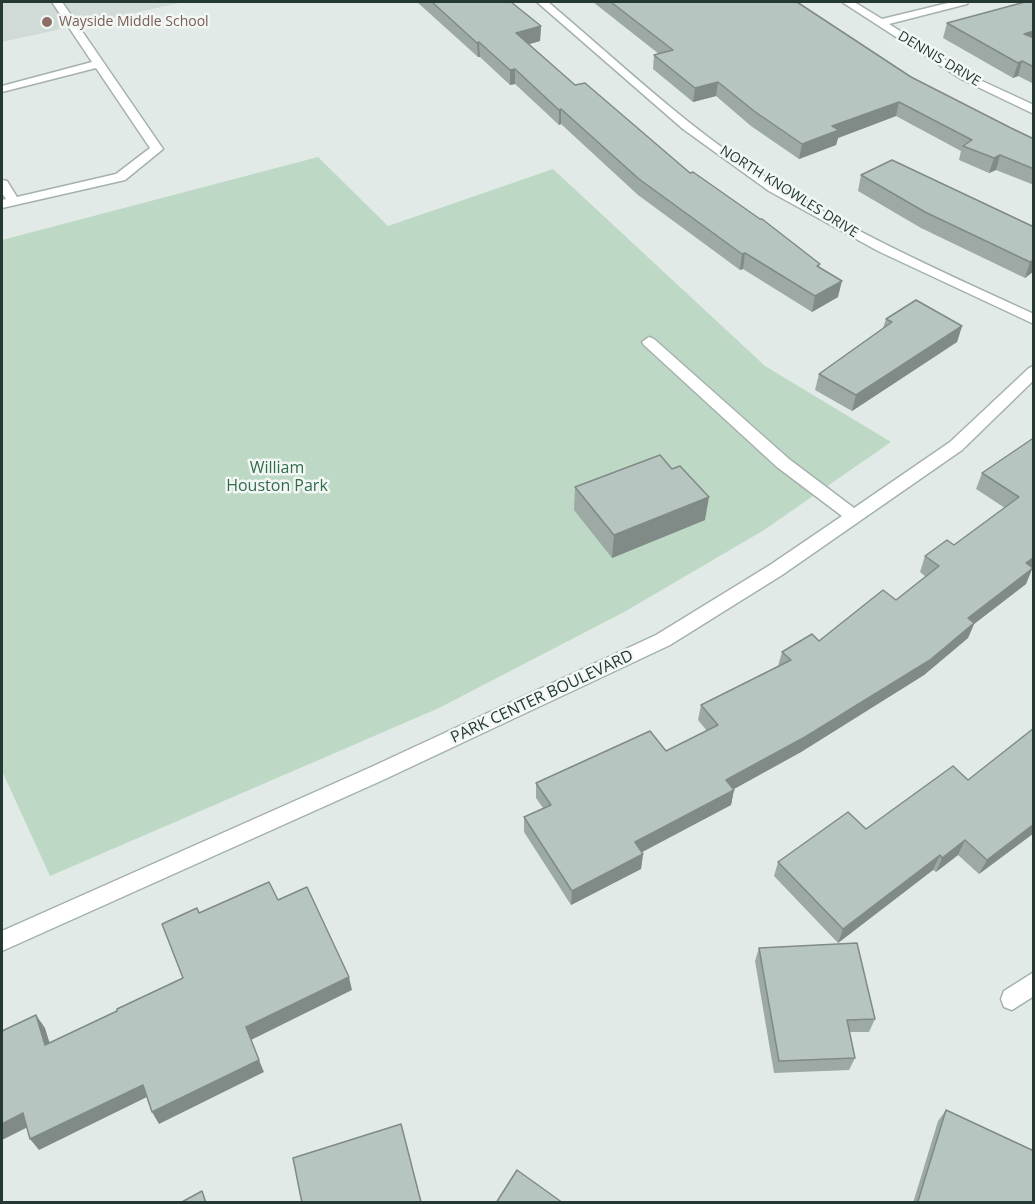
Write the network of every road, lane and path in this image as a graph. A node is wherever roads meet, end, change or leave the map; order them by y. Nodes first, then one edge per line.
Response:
1 (57, 2) edge
2 (542, 2) edge
3 (847, 2) edge
4 (963, 2) edge
5 (881, 24) junction
6 (100, 63) junction
7 (2, 89) edge
8 (1034, 110) edge
9 (2, 184) edge
10 (8, 203) edge
11 (1034, 320) edge
12 (649, 342) dead end
13 (1034, 371) edge
14 (854, 516) junction
15 (2, 941) edge
16 (1034, 982) edge
17 (1012, 999) dead end

1 - 6 street
2 - 11 street, NORTH KNOWLES DRIVE
3 - 5 street, DENNIS DRIVE
4 - 5 street
5 - 8 street, DENNIS DRIVE
6 - 7 street
6 - 10 street
9 - 10 street
12 - 14 street
13 - 14 street, PARK CENTER BOULEVARD
14 - 15 street, PARK CENTER BOULEVARD
16 - 17 street

